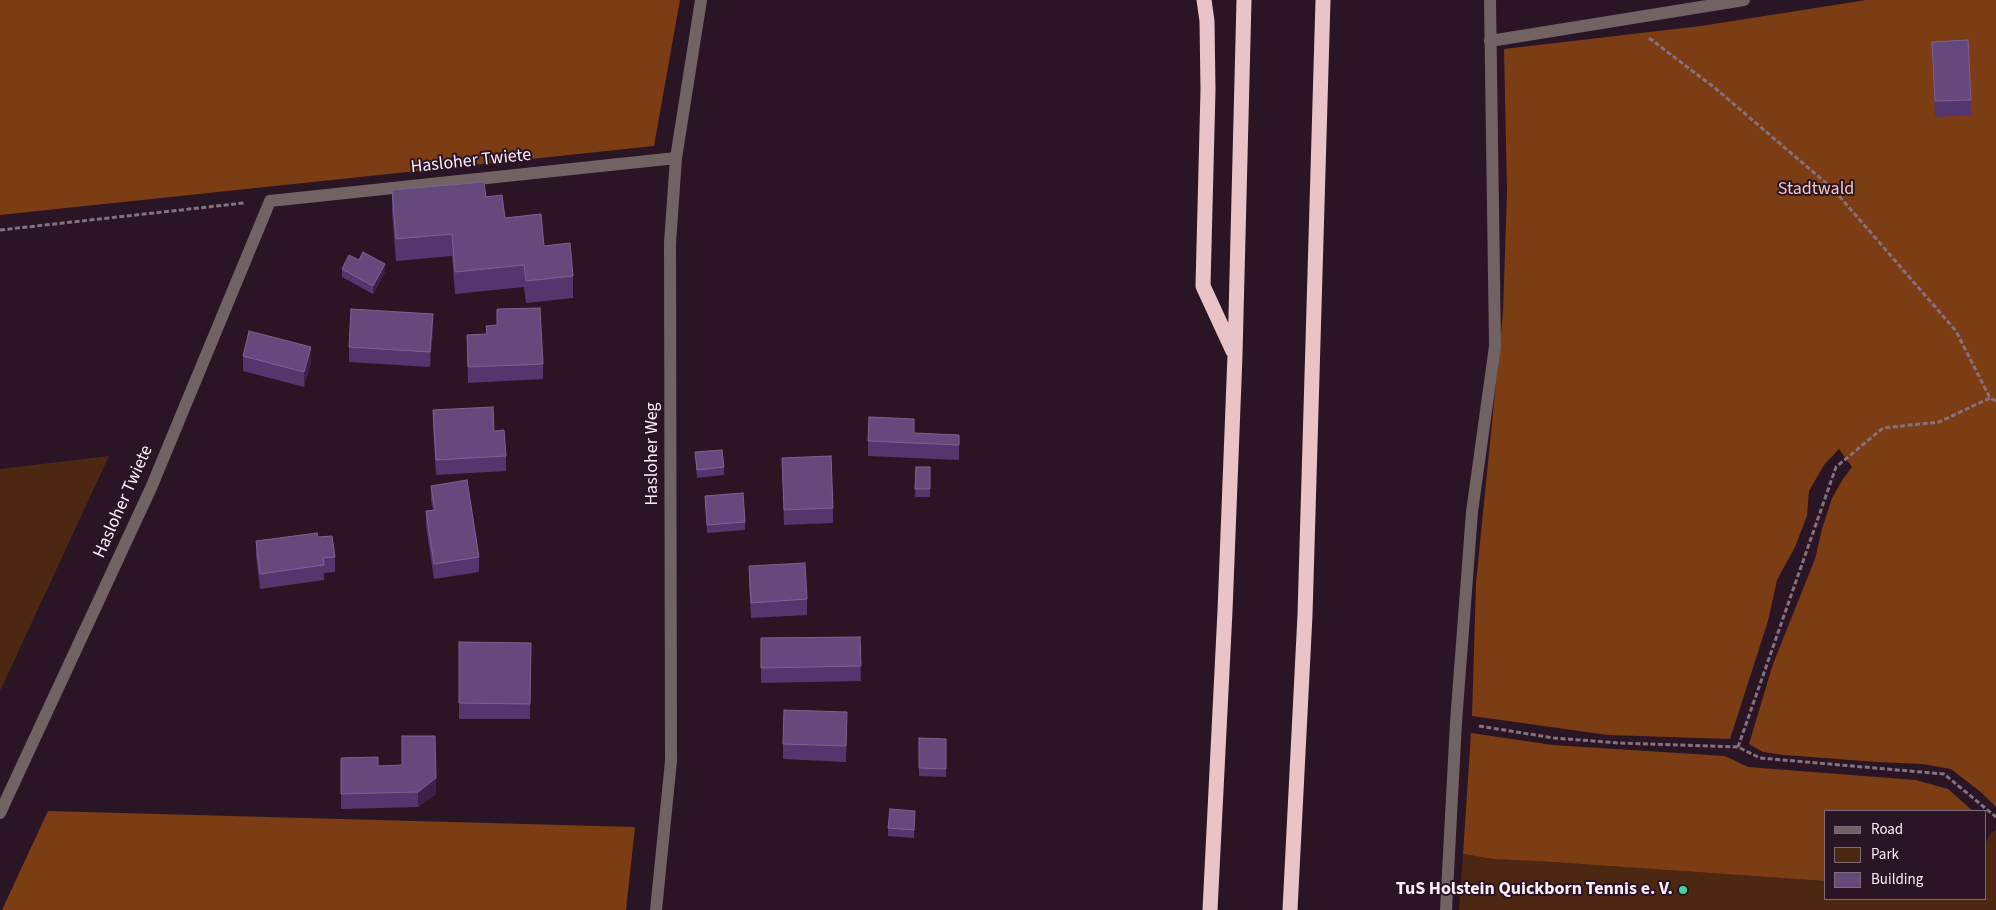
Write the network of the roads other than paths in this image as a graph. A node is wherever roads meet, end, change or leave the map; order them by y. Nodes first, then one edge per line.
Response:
1 (701, 0) edge
2 (1204, 0) edge
3 (1244, 0) edge
4 (1323, 0) edge
5 (1490, 0) edge
6 (1744, 0) edge
7 (1490, 42) junction
8 (676, 158) junction
9 (1235, 355) junction
10 (0, 813) edge
11 (656, 910) edge
12 (1210, 910) edge
13 (1290, 910) edge
14 (1446, 910) edge

1 - 8 street, Hasloher Weg
2 - 9 highway
3 - 9 highway
4 - 13 highway
5 - 7 street
6 - 7 street
7 - 14 street
8 - 10 street, Hasloher Twiete
8 - 11 street, Hasloher Weg
9 - 12 highway

